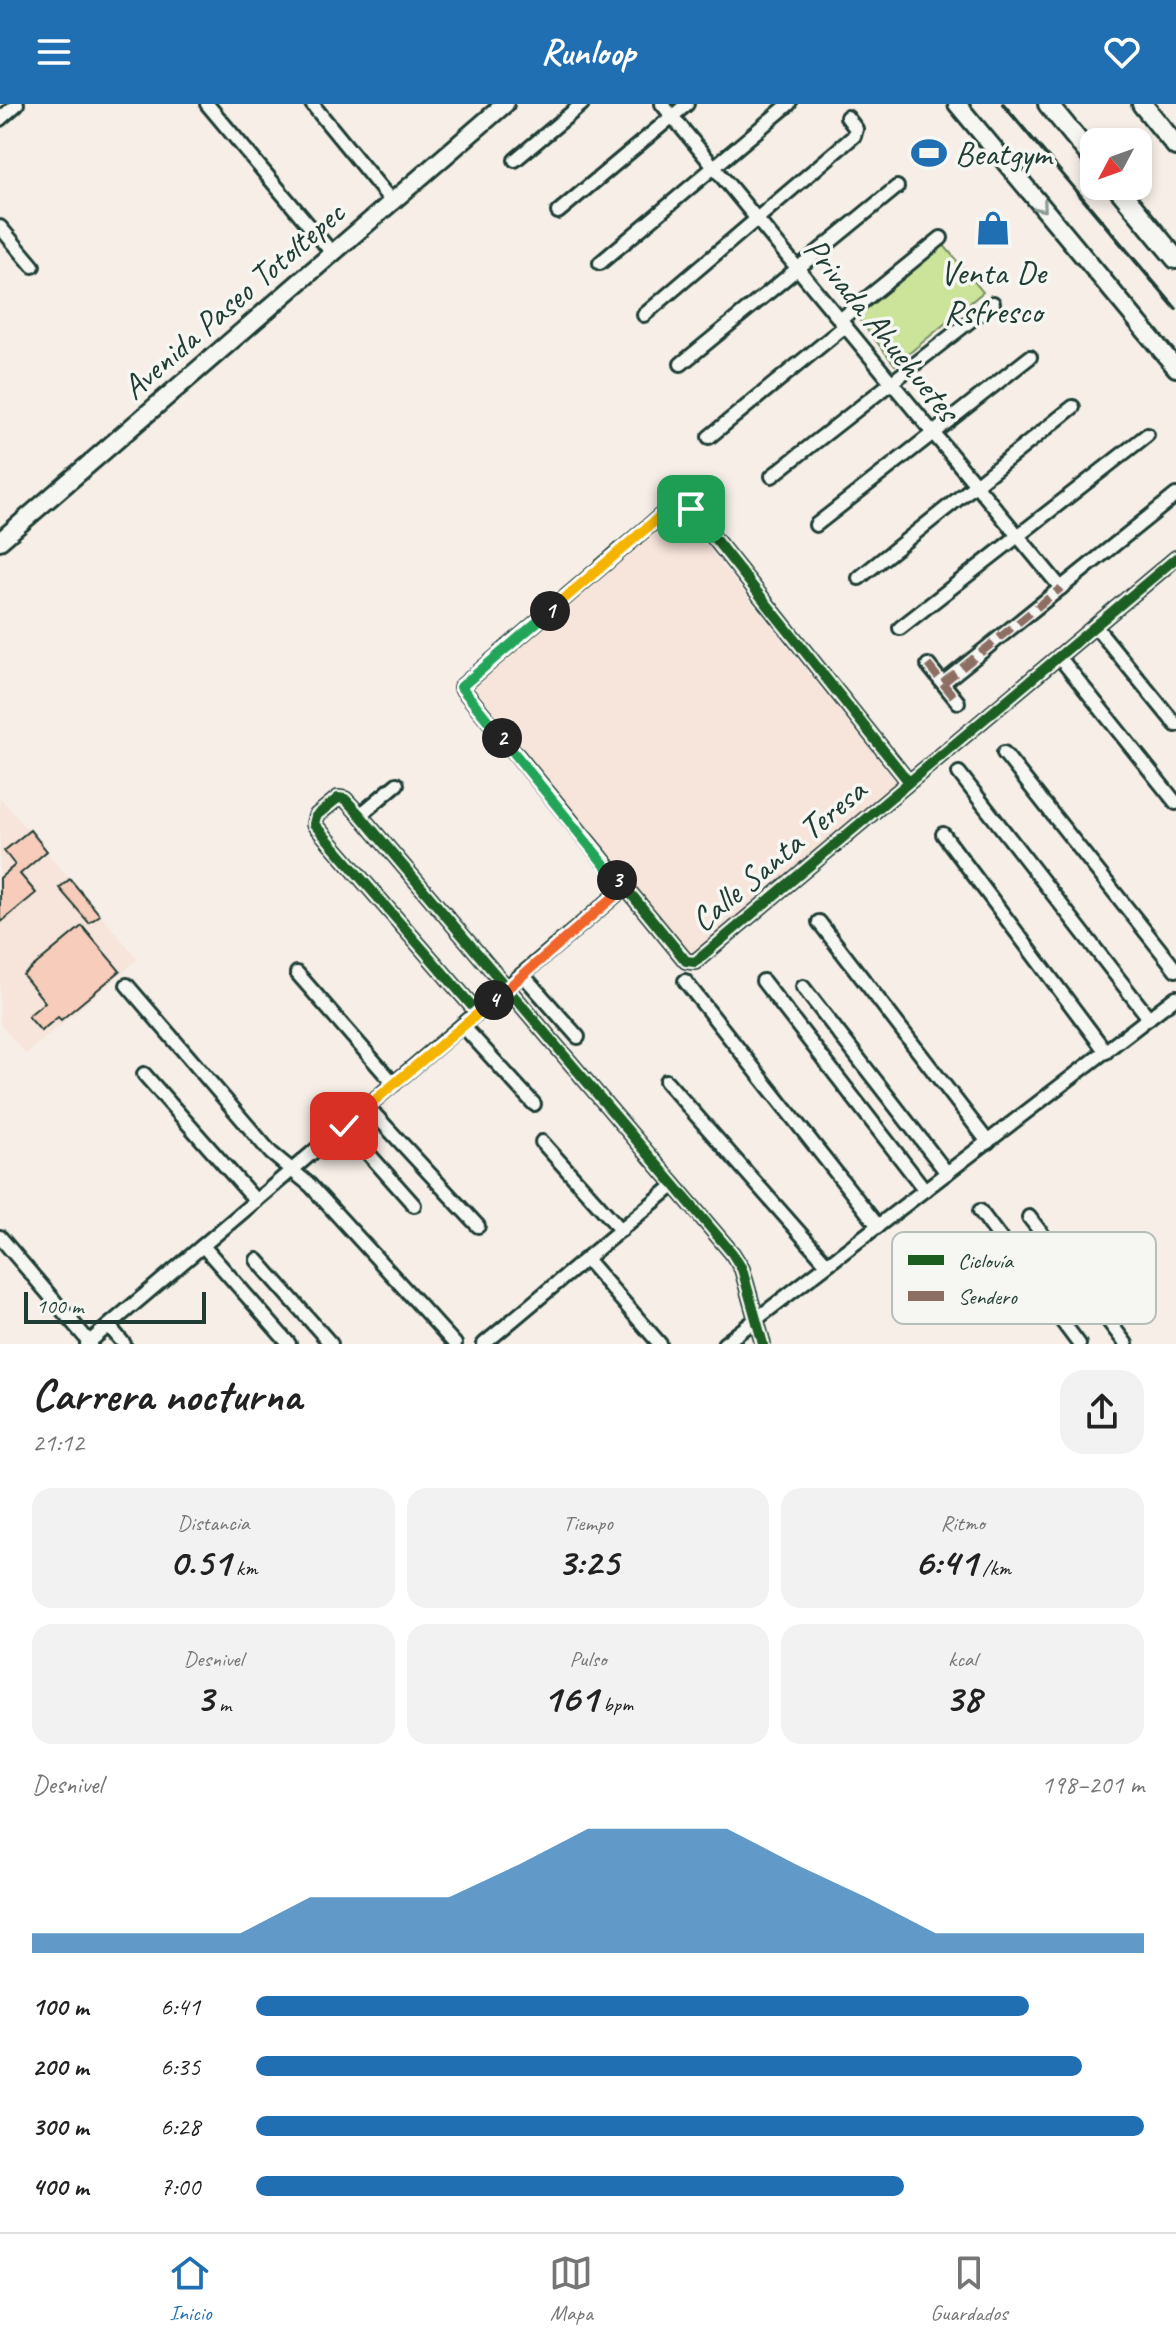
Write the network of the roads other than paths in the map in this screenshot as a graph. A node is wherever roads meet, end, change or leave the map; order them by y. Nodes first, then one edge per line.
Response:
1 (17, 104) edge
2 (207, 104) edge
3 (312, 104) edge
4 (505, 104) edge
5 (582, 104) edge
6 (662, 104) edge
7 (687, 104) edge
8 (789, 104) edge
9 (957, 104) edge
10 (1048, 104) edge
11 (1142, 104) edge
12 (672, 117) junction
13 (847, 117) dead end
14 (0, 119) edge
15 (1080, 143) edge
16 (1176, 146) edge
17 (515, 160) dead end
18 (714, 168) junction
19 (897, 187) dead end
20 (1128, 200) edge
21 (393, 203) junction
22 (558, 212) dead end
23 (756, 220) junction
24 (0, 227) edge
25 (941, 238) dead end
26 (333, 254) junction
27 (1176, 259) edge
28 (600, 263) dead end
29 (33, 266) dead end
30 (798, 270) junction
31 (993, 303) dead end
32 (644, 315) dead end
33 (842, 323) junction
34 (1030, 357) dead end
35 (681, 364) dead end
36 (1176, 368) edge
37 (891, 382) junction
38 (1073, 407) dead end
39 (933, 435) junction
40 (1147, 435) dead end
41 (709, 437) dead end
42 (772, 476) dead end
43 (975, 485) junction
44 (1176, 495) edge
45 (816, 525) dead end
46 (1019, 538) junction
47 (0, 541) edge
48 (1174, 564) edge
49 (859, 578) dead end
50 (1061, 588) junction
51 (1096, 627) junction
52 (900, 628) dead end
53 (1060, 658) junction
54 (928, 665) dead end
55 (943, 683) junction
56 (958, 702) dead end
57 (1176, 725) edge
58 (1004, 753) dead end
59 (959, 773) dead end
60 (908, 781) junction
61 (397, 784) dead end
62 (1176, 803) edge
63 (360, 815) junction
64 (943, 834) dead end
65 (624, 888) junction
66 (819, 922) dead end
67 (1176, 970) edge
68 (297, 973) dead end
69 (523, 975) junction
70 (685, 981) dead end
71 (763, 981) dead end
72 (127, 985) dead end
73 (803, 987) dead end
74 (507, 989) junction
75 (1176, 997) edge
76 (478, 1013) junction
77 (1149, 1018) junction
78 (463, 1026) junction
79 (578, 1037) dead end
80 (1106, 1052) junction
81 (144, 1074) dead end
82 (666, 1081) dead end
83 (394, 1084) junction
84 (534, 1104) dead end
85 (367, 1106) junction
86 (344, 1126) junction
87 (542, 1142) dead end
88 (988, 1142) junction
89 (292, 1170) junction
90 (947, 1173) junction
91 (674, 1185) junction
92 (925, 1190) junction
93 (256, 1201) junction
94 (414, 1205) dead end
95 (980, 1211) dead end
96 (1029, 1217) dead end
97 (478, 1226) dead end
98 (878, 1226) junction
99 (621, 1230) junction
100 (996, 1232) edge
101 (1040, 1232) edge
102 (0, 1237) edge
103 (203, 1246) junction
104 (586, 1259) junction
105 (257, 1260) dead end
106 (827, 1264) junction
107 (756, 1318) junction
108 (1064, 1324) edge
109 (1111, 1324) edge
110 (109, 1326) junction
111 (89, 1343) edge
112 (124, 1344) edge
113 (289, 1344) edge
114 (331, 1344) edge
115 (455, 1344) edge
116 (484, 1344) edge
117 (660, 1344) edge
118 (724, 1344) edge
119 (763, 1344) edge
120 (1079, 1344) edge
121 (1126, 1344) edge

1 - 14 street
2 - 26 street
3 - 21 street
4 - 21 main road, Avenida Paseo Totoltepec
5 - 17 street
6 - 12 street, Privada Ahuehuetes
7 - 12 street
8 - 18 street
9 -> 36 main road
10 - 15 highway
11 - 16 highway
12 - 18 street, Privada Ahuehuetes
12 - 22 street
13 - 23 street
18 - 23 street, Privada Ahuehuetes
18 - 28 street
19 - 30 street
20 - 27 highway
21 - 26 main road, Avenida Paseo Totoltepec
23 - 30 street, Privada Ahuehuetes
23 - 32 street
24 - 29 street
25 - 33 street
26 - 47 main road, Avenida Paseo Totoltepec
30 - 33 street, Privada Ahuehuetes
30 - 35 street
31 - 37 street
33 - 37 street, Privada Ahuehuetes
33 - 41 street
34 - 39 street
37 - 39 street, Privada Ahuehuetes
37 - 42 street
38 - 43 street
39 - 43 street, Privada Ahuehuetes
39 - 45 street
40 - 46 street
43 - 46 street, Privada Ahuehuetes
43 - 49 street
44 - 50 street
46 - 50 street, Privada Ahuehuetes
46 - 52 street
48 - 51 street, Calle Santa Teresa
50 - 55 street
51 - 53 street, Calle Santa Teresa
51 - 57 street
53 - 60 street, Calle Santa Teresa
53 - 62 street
54 - 55 street
55 - 56 street
58 - 67 street
59 - 77 street
60 - 65 street, Calle Santa Teresa
60 - 65 street, Calle Santa Teresa
61 - 63 street
63 - 74 street
63 - 76 street
64 - 80 street
65 - 69 street
66 - 88 street
68 - 83 street
69 - 74 street
69 - 79 street
70 - 98 street
71 - 92 street
72 - 89 street
73 - 90 street
74 - 76 street
74 - 91 street
75 - 77 street
76 - 78 street
77 - 80 street
78 - 83 street
78 - 84 street
80 - 88 street
81 - 93 street
82 - 106 street
83 - 85 street
85 - 86 street
85 - 97 street
86 - 89 street
86 - 94 street
87 - 99 street
88 - 90 street
89 - 93 street
89 - 115 street
90 - 92 street
91 - 99 street
91 - 107 street
92 - 98 street
93 - 103 street
95 - 100 street
96 - 101 street
98 - 106 street
99 - 104 street
102 - 111 street
103 - 110 street
103 - 113 street
104 - 116 street
104 - 117 street
105 - 114 street
106 - 107 street
107 - 118 street
107 - 119 street
108 - 120 street
109 - 121 street
110 - 111 street
110 - 112 street

